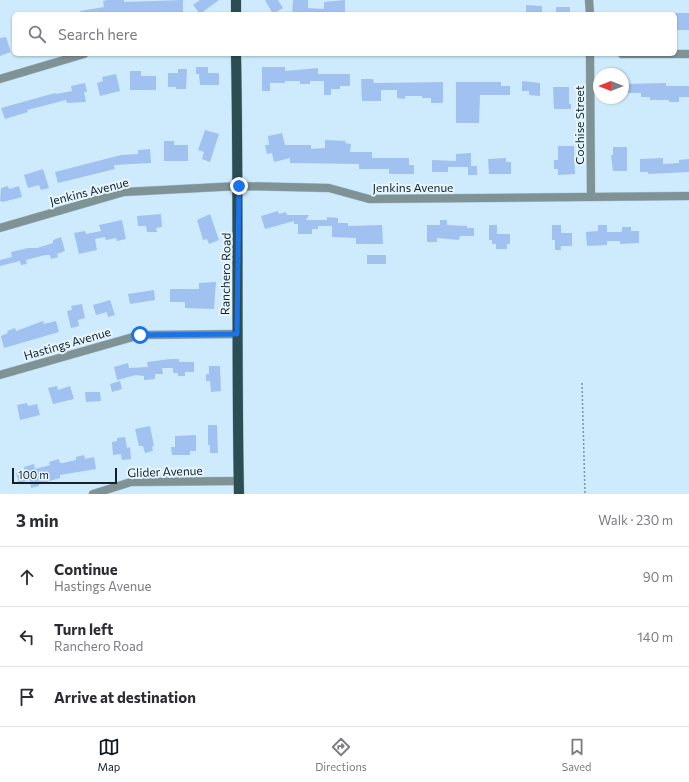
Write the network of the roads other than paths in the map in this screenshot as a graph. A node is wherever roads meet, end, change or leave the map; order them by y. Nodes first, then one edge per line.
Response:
1 (236, 0) edge
2 (589, 0) edge
3 (236, 12) edge
4 (590, 12) edge
5 (677, 54) edge
6 (689, 54) edge
7 (77, 56) edge
8 (236, 56) edge
9 (590, 56) edge
10 (0, 79) edge
11 (239, 186) junction
12 (689, 196) edge
13 (591, 197) junction
14 (0, 228) edge
15 (237, 334) junction
16 (0, 375) edge
17 (239, 481) junction
18 (93, 494) edge
19 (239, 494) edge

1 - 3 main road
2 - 4 street
5 - 6 street
7 - 10 street
8 - 11 main road, Ranchero Road
9 - 13 street, Cochise Street
11 - 13 street, Jenkins Avenue
11 - 14 street, Jenkins Avenue
11 - 15 main road, Ranchero Road
12 - 13 street, Jenkins Avenue
15 - 16 street, Hastings Avenue
15 - 17 main road, Ranchero Road
17 - 18 street, Glider Avenue
17 - 19 main road, Ranchero Road

